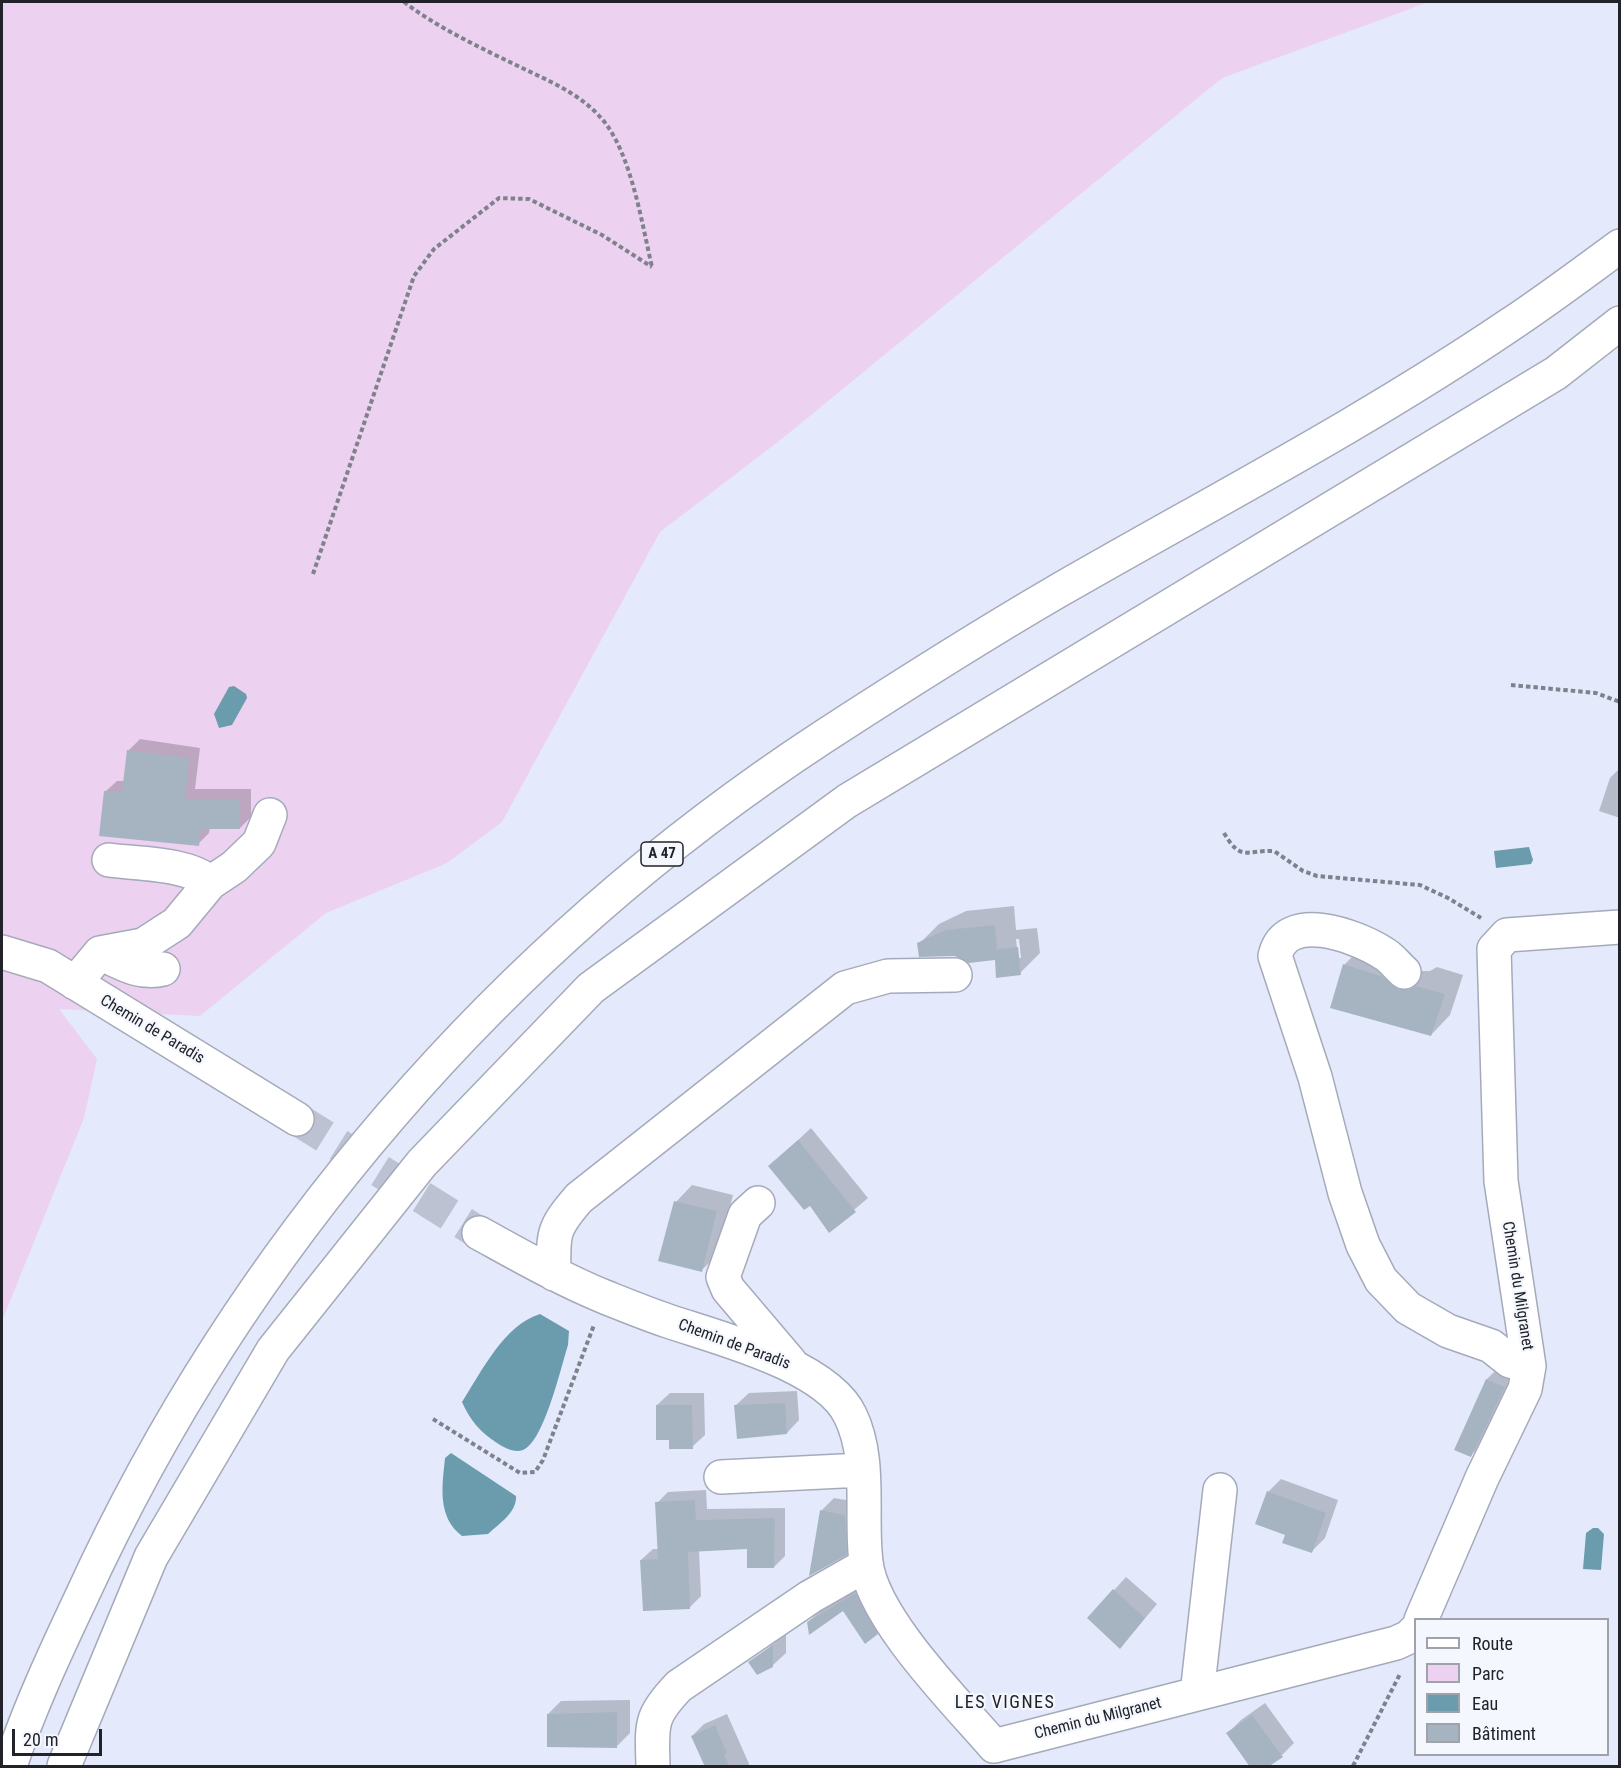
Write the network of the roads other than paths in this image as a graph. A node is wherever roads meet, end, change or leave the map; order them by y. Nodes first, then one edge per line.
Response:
1 (1620, 246) edge
2 (1620, 323) edge
3 (270, 815) dead end
4 (109, 860) dead end
5 (210, 884) junction
6 (1620, 927) edge
7 (2, 952) edge
8 (100, 953) junction
9 (164, 969) dead end
10 (1404, 972) dead end
11 (955, 975) dead end
12 (75, 983) junction
13 (297, 1119) tunnel mouth
14 (758, 1203) dead end
15 (479, 1233) tunnel mouth
16 (554, 1274) junction
17 (793, 1366) junction
18 (1529, 1366) junction
19 (862, 1470) junction
20 (721, 1477) dead end
21 (1220, 1490) dead end
22 (866, 1565) junction
23 (1422, 1618) edge
24 (1414, 1632) edge
25 (1197, 1694) junction
26 (995, 1760) edge
27 (10, 1767) edge
28 (64, 1767) edge
29 (654, 1767) edge

1 - 27 main road, A 47
2 - 28 main road
3 - 5 main road
4 - 5 main road
5 - 8 main road
6 - 18 main road, Chemin du Milgranet
7 - 12 main road, Chemin de Paradis
8 - 9 main road
8 - 12 main road
10 - 18 main road
11 - 16 main road
12 - 13 main road, Chemin de Paradis
14 - 17 main road
15 - 16 main road, Chemin de Paradis
16 - 17 main road, Chemin de Paradis
17 - 19 main road, Chemin de Paradis
18 - 23 main road, Chemin du Milgranet
19 - 20 main road
19 - 22 main road, Chemin de Paradis
21 - 25 main road
22 - 26 main road, Chemin du Milgranet
22 - 29 main road
24 - 25 main road, Chemin du Milgranet
25 - 26 main road, Chemin du Milgranet

